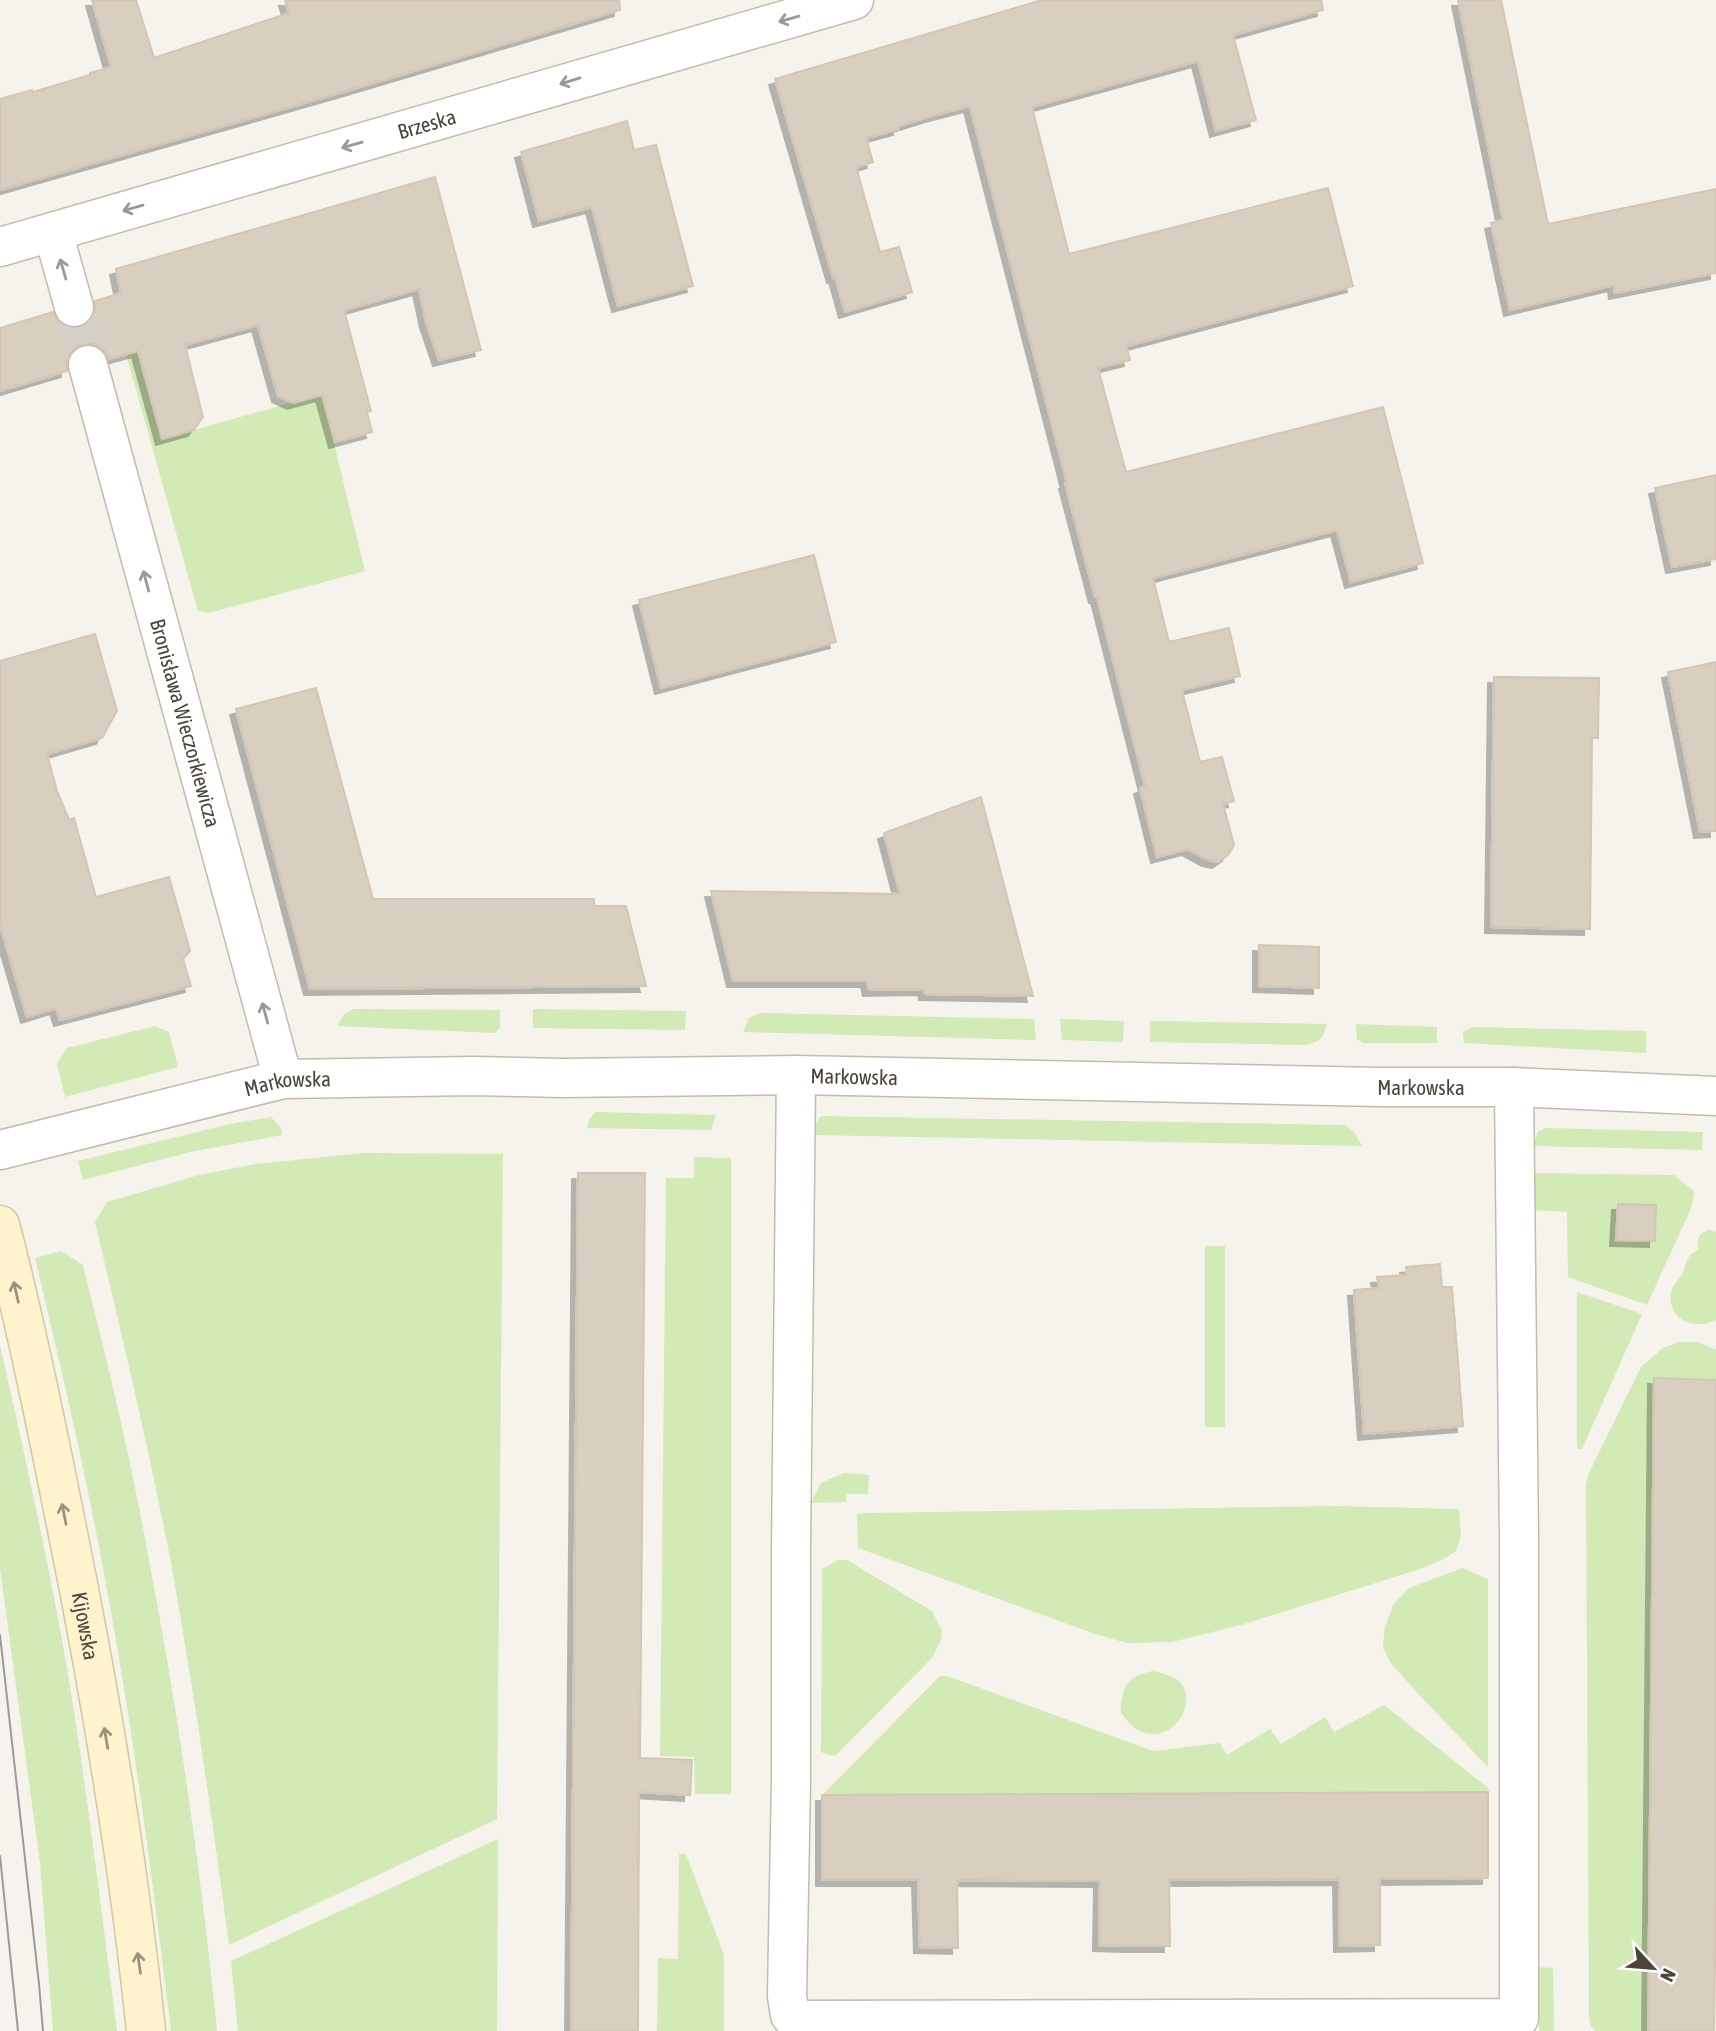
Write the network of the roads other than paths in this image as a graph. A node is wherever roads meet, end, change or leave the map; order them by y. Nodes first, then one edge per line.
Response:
1 (854, 0) edge
2 (53, 232) junction
3 (0, 247) edge
4 (74, 307) tunnel mouth
5 (88, 365) tunnel mouth
6 (796, 1075) junction
7 (283, 1079) junction
8 (1514, 1087) junction
9 (1716, 1096) edge
10 (0, 1150) edge
11 (0, 1225) edge
12 (146, 2031) edge

1 -> 2 street, Brzeska
2 - 3 street, Brzeska
4 -> 2 street
7 -> 5 street, Bronisława Wieczorkiewicza
6 - 7 street, Markowska
6 - 8 street, Markowska
6 - 8 street
7 - 10 street, Markowska
8 - 9 street, Markowska
12 -> 11 street, Kijowska

